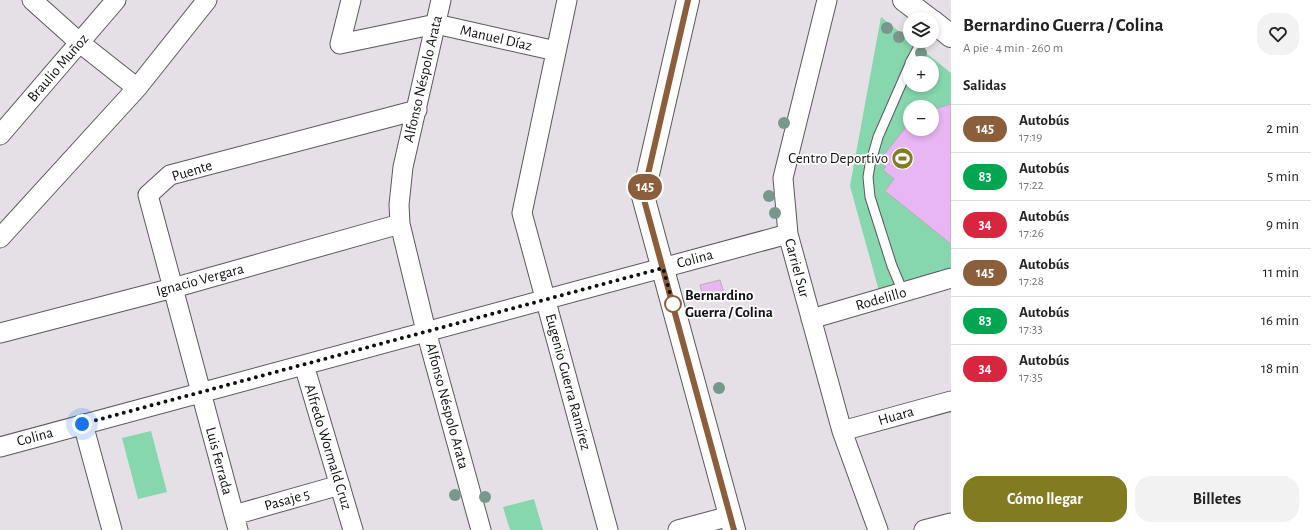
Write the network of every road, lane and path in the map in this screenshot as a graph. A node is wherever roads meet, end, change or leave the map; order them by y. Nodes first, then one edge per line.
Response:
1 (32, 0) edge
2 (116, 0) edge
3 (207, 0) edge
4 (350, 0) edge
5 (441, 0) edge
6 (567, 0) edge
7 (688, 0) edge
8 (827, 0) edge
9 (904, 0) edge
10 (919, 12) edge
11 (436, 24) junction
12 (80, 43) junction
13 (556, 51) junction
14 (903, 80) edge
15 (137, 88) junction
16 (417, 110) junction
17 (0, 135) edge
18 (400, 224) junction
19 (788, 234) junction
20 (0, 238) edge
21 (663, 268) junction
22 (951, 278) edge
23 (173, 288) junction
24 (902, 292) junction
25 (545, 300) junction
26 (811, 319) junction
27 (426, 331) junction
28 (0, 333) edge
29 (304, 365) junction
30 (200, 393) junction
31 (951, 401) edge
32 (82, 424) junction
33 (842, 431) junction
34 (0, 447) edge
35 (340, 485) junction
36 (236, 523) edge
37 (732, 523) edge
38 (951, 523) edge
39 (112, 530) edge
40 (353, 530) edge
41 (481, 530) edge
42 (608, 530) edge
43 (678, 530) edge
44 (878, 530) edge
45 (924, 530) edge

1 - 12 street
2 - 12 street, Braulio Muñoz
3 - 15 street
4 - 11 street, Manuel Díaz
5 - 11 street, Alfonso Néspolo Arata
6 - 13 street, Eugenio Guerra Ramírez
7 - 21 street
8 - 19 street, Carriel Sur
9 - 10 street
11 - 13 street, Manuel Díaz
11 - 16 street, Alfonso Néspolo Arata
12 - 15 street
12 - 17 street, Braulio Muñoz
13 - 25 street, Eugenio Guerra Ramírez
14 - 24 lane
15 - 20 street
16 - 18 street, Alfonso Néspolo Arata
16 - 23 street, Puente
18 - 23 street, Ignacio Vergara
18 - 27 street, Alfonso Néspolo Arata
19 - 21 street, Colina
19 - 26 street, Carriel Sur
21 - 25 street, Colina
21 - 37 street
22 - 24 street, Rodelillo
23 - 28 street, Ignacio Vergara
23 - 30 street, Puente
24 - 26 street, Rodelillo
25 - 27 street, Colina
25 - 42 street, Eugenio Guerra Ramírez
26 - 33 street, Carriel Sur
27 - 29 street, Colina
27 - 41 street, Alfonso Néspolo Arata
29 - 30 street, Colina
29 - 35 street, Alfredo Wormald Cruz
30 - 32 street, Colina
30 - 36 street, Luis Ferrada
31 - 33 street, Huara
32 - 34 street, Colina
32 - 39 street
33 - 44 street, Carriel Sur
35 - 36 street, Pasaje 5
35 - 40 street, Alfredo Wormald Cruz
37 - 43 street
38 - 45 street

